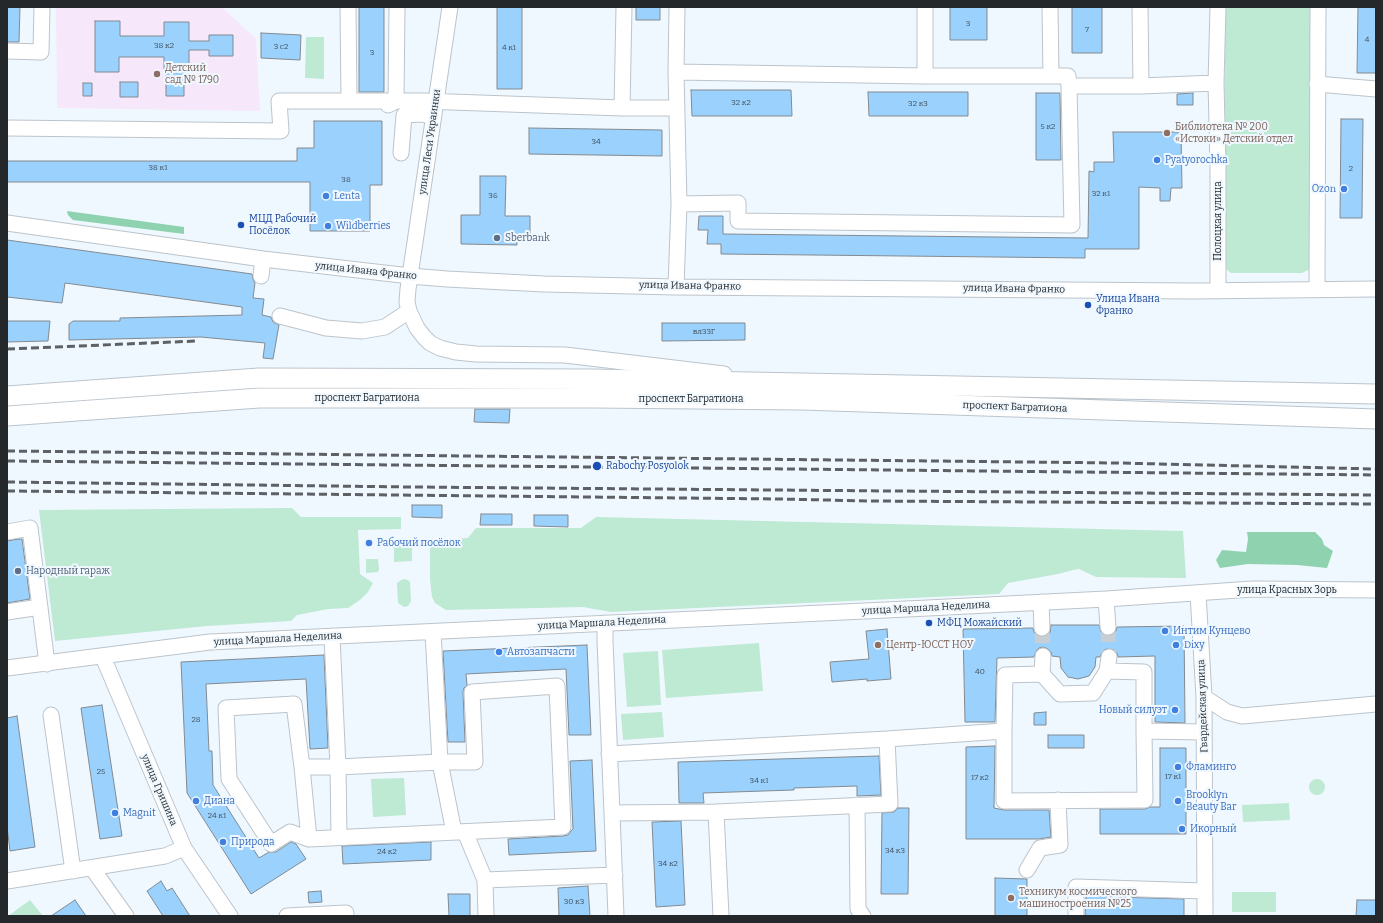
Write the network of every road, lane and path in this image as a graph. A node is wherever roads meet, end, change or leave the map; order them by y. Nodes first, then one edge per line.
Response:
1 (42, 7) edge
2 (348, 7) edge
3 (397, 7) edge
4 (450, 7) edge
5 (624, 7) edge
6 (677, 7) edge
7 (925, 7) edge
8 (1050, 7) edge
9 (1140, 7) edge
10 (1218, 7) edge
11 (1318, 7) edge
12 (7, 51) edge
13 (676, 72) junction
14 (925, 76) junction
15 (1051, 76) junction
16 (1216, 83) junction
17 (1317, 84) junction
18 (1069, 86) junction
19 (1141, 86) junction
20 (1376, 89) edge
21 (349, 101) junction
22 (396, 101) junction
23 (622, 108) junction
24 (677, 108) junction
25 (380, 109) dead end
26 (434, 109) junction
27 (7, 128) edge
28 (402, 153) dead end
29 (679, 204) junction
30 (7, 223) edge
31 (263, 259) junction
32 (261, 276) dead end
33 (410, 276) junction
34 (676, 287) junction
35 (1376, 289) edge
36 (1317, 290) junction
37 (1218, 291) junction
38 (409, 311) junction
39 (280, 319) dead end
40 (804, 382) junction
41 (1376, 394) edge
42 (7, 396) edge
43 (7, 416) edge
44 (1376, 419) edge
45 (7, 532) edge
46 (1376, 590) edge
47 (1198, 593) junction
48 (1106, 599) junction
49 (1041, 602) junction
50 (40, 607) junction
51 (7, 612) edge
52 (605, 623) junction
53 (1108, 627) tunnel mouth
54 (1042, 628) tunnel mouth
55 (433, 632) junction
56 (332, 636) junction
57 (103, 656) junction
58 (1043, 656) tunnel mouth
59 (47, 664) junction
60 (7, 668) edge
61 (1042, 674) junction
62 (1204, 697) junction
63 (1376, 704) edge
64 (51, 715) dead end
65 (1144, 731) junction
66 (1004, 732) junction
67 (1204, 732) junction
68 (887, 739) junction
69 (609, 754) junction
70 (440, 762) junction
71 (302, 767) junction
72 (338, 767) junction
73 (1058, 800) junction
74 (857, 805) junction
75 (716, 812) junction
76 (612, 813) junction
77 (459, 832) junction
78 (339, 837) junction
79 (309, 839) junction
80 (184, 848) junction
81 (92, 868) junction
82 (1027, 870) dead end
83 (73, 871) junction
84 (615, 875) junction
85 (485, 880) junction
86 (7, 881) edge
87 (1205, 891) junction
88 (126, 916) edge
89 (230, 916) edge
90 (287, 916) edge
91 (346, 916) edge
92 (486, 916) edge
93 (616, 916) edge
94 (721, 916) edge
95 (863, 916) edge
96 (1076, 916) edge
97 (1205, 916) edge

1 - 12 street
2 - 21 street
3 - 22 street
4 - 26 street, улица Леси Украинки
5 - 23 street
6 - 13 street
7 - 14 street
8 - 15 street
9 - 19 street
10 - 16 street, Полоцкая улица
11 - 17 street
13 - 14 street
13 - 24 street
14 - 15 street
15 - 18 street
16 - 19 street
16 - 37 street, Полоцкая улица
17 - 20 street
17 - 36 street
18 - 19 street
18 - 29 street
21 - 22 street
21 - 27 street
22 - 25 street
22 - 26 street
23 - 24 street
23 - 26 street
24 - 29 street
26 - 28 street
26 - 33 street, улица Леси Украинки
29 - 34 street
30 - 31 street, улица Ивана Франко
31 - 32 street
31 - 33 street, улица Ивана Франко
33 - 34 street, улица Ивана Франко
33 - 38 street, улица Леси Украинки
34 - 37 street, улица Ивана Франко
35 - 36 street, улица Ивана Франко
36 - 37 street, улица Ивана Франко
38 - 39 street
38 - 40 street
40 - 41 main road, проспект Багратиона
40 - 42 main road, проспект Багратиона
43 - 44 main road, проспект Багратиона
45 - 50 street
46 - 47 street, улица Красных Зорь
47 - 48 street, улица Маршала Неделина
47 - 62 street, Гвардейская улица
48 - 49 street, улица Маршала Неделина
48 - 53 street
49 - 52 street, улица Маршала Неделина
49 - 54 street
50 - 51 street
50 - 59 street
52 - 55 street, улица Маршала Неделина
52 - 69 street
55 - 56 street, улица Маршала Неделина
55 - 70 street
56 - 57 street, улица Маршала Неделина
56 - 72 street
57 - 59 street, улица Маршала Неделина
57 - 80 street, улица Гришина
58 - 61 street
59 - 60 street, улица Маршала Неделина
61 - 65 street
61 - 66 street
62 - 63 street
62 - 67 street, Гвардейская улица
64 - 83 street
65 - 67 street
65 - 73 street
66 - 68 street
66 - 73 street
67 - 87 street, Гвардейская улица
68 - 69 street
68 - 74 street
69 - 76 street
70 - 72 street
70 - 77 street
70 - 77 street
71 - 72 street
71 - 79 street
71 - 79 street
72 - 78 street
73 - 82 street
74 - 75 street
74 - 95 street
75 - 76 street
75 - 94 street
76 - 84 street
77 - 78 street
77 - 85 street
78 - 79 street
80 - 81 street
80 - 89 street, улица Гришина
81 - 83 street
81 - 88 street
83 - 86 street
84 - 85 street
84 - 93 street
85 - 92 street
87 - 96 street
87 - 97 street, Гвардейская улица
90 - 91 street

